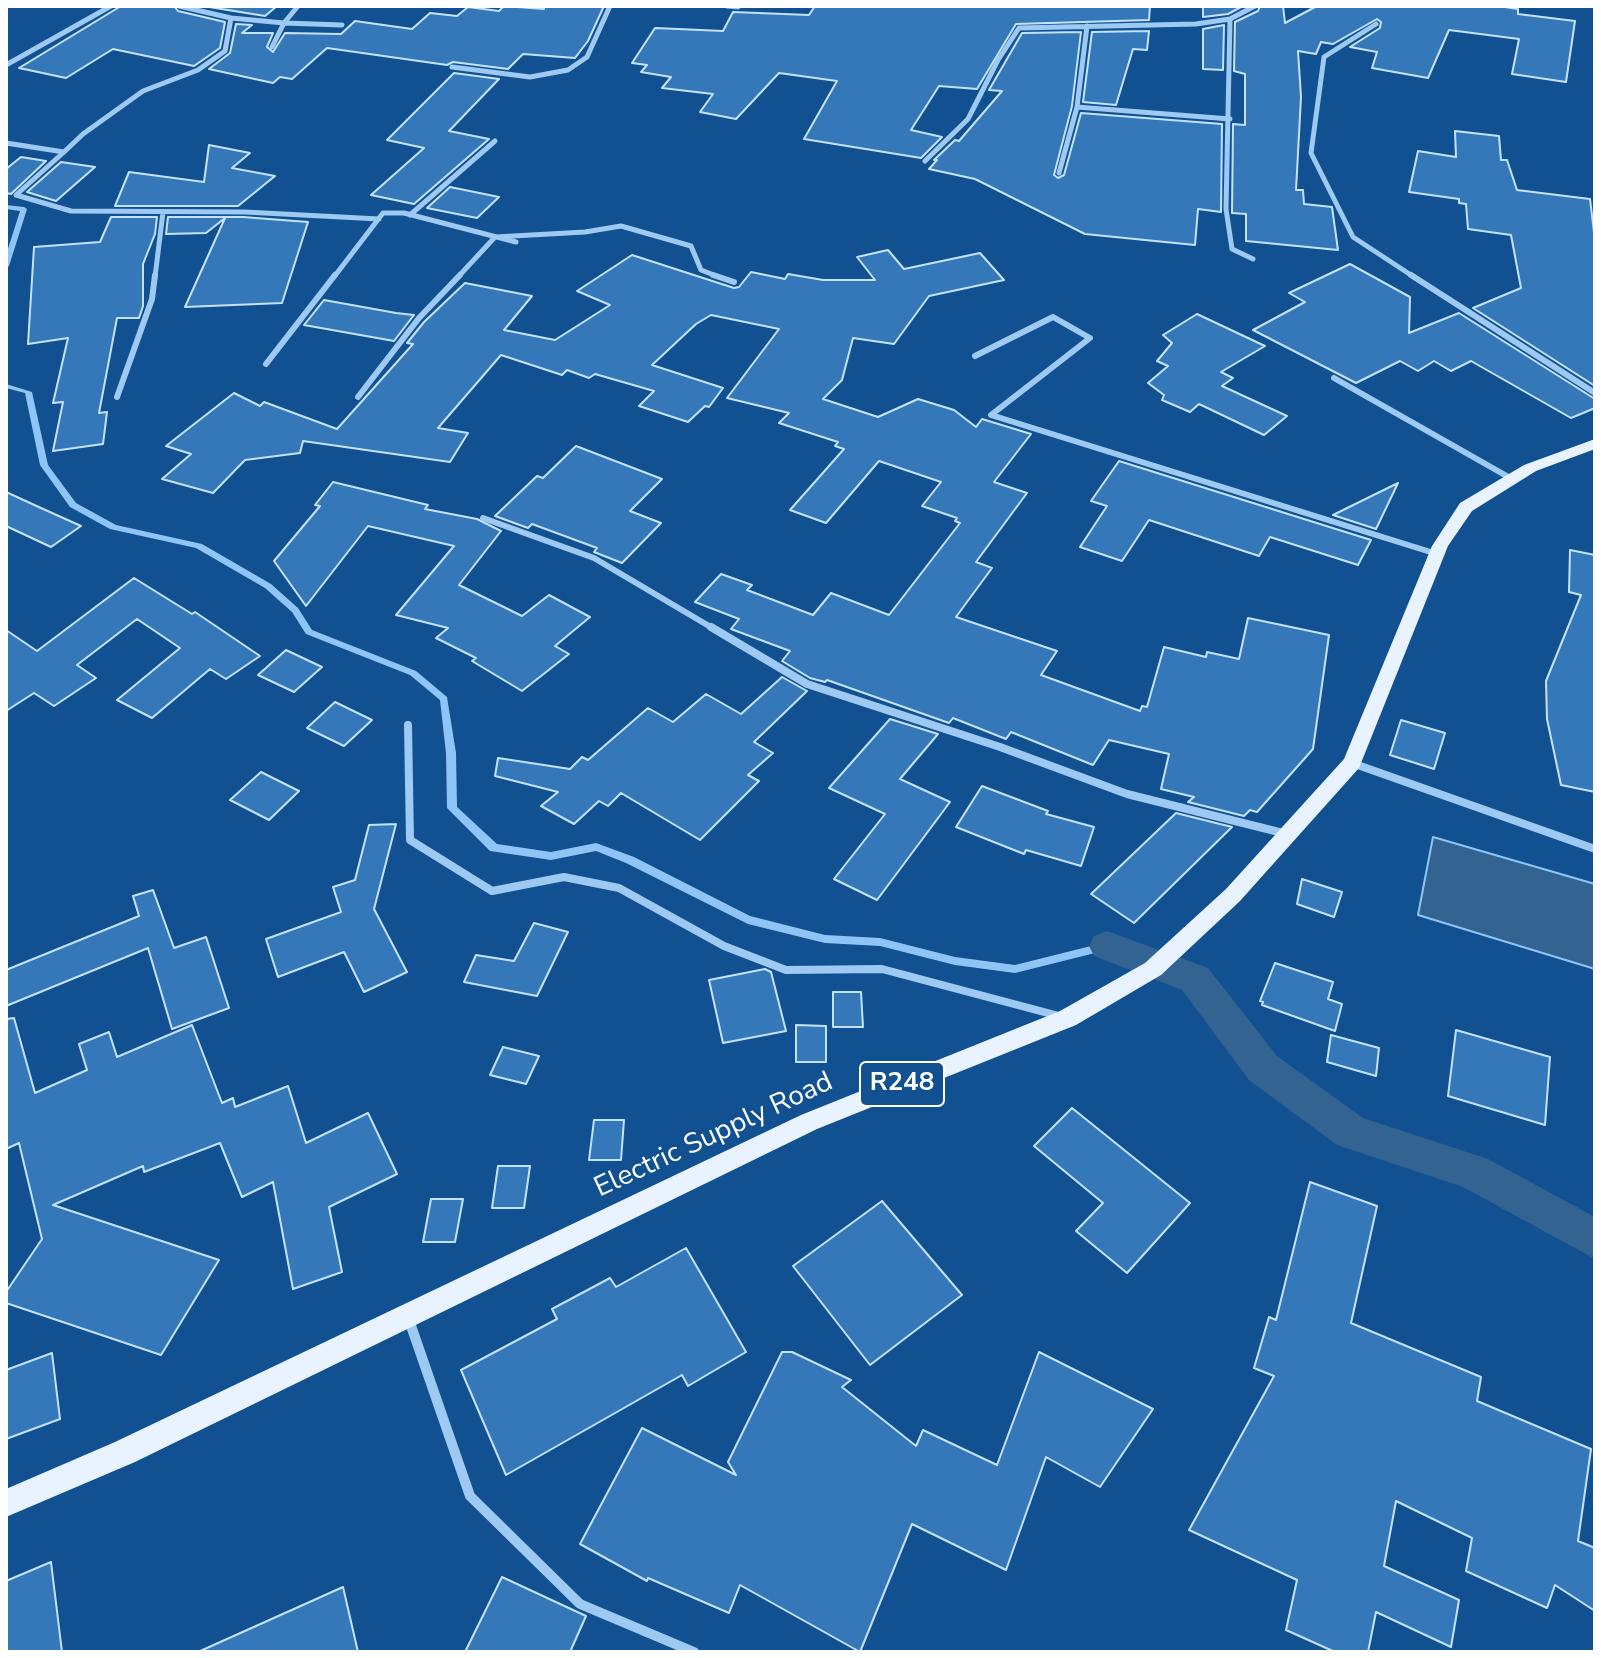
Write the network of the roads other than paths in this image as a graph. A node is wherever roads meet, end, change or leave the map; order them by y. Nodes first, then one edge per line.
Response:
1 (111, 6) edge
2 (179, 6) edge
3 (298, 6) edge
4 (610, 6) edge
5 (727, 6) edge
6 (1255, 6) edge
7 (738, 7) edge
8 (231, 18) junction
9 (1230, 19) junction
10 (284, 23) junction
11 (1376, 24) dead end
12 (342, 25) dead end
13 (1087, 26) junction
14 (272, 47) dead end
15 (6, 65) edge
16 (452, 67) dead end
17 (1077, 107) junction
18 (1230, 119) junction
19 (495, 141) dead end
20 (6, 143) edge
21 (64, 152) junction
22 (925, 161) dead end
23 (1059, 173) dead end
24 (163, 212) junction
25 (410, 215) junction
26 (379, 219) junction
27 (495, 237) junction
28 (516, 242) dead end
29 (1253, 259) dead end
30 (734, 282) dead end
31 (975, 356) dead end
32 (266, 364) dead end
33 (1334, 378) dead end
34 (1595, 393) edge
35 (117, 397) dead end
36 (358, 397) dead end
37 (1595, 444) edge
38 (1512, 479) junction
39 (483, 518) dead end
40 (1437, 554) junction
41 (408, 725) dead end
42 (1352, 763) junction
43 (1287, 834) junction
44 (1595, 849) edge
45 (1068, 1018) junction
46 (408, 1315) junction
47 (6, 1503) edge
48 (694, 1652) edge

1 - 15 street
2 - 8 street
3 - 10 street
4 - 16 street
5 - 7 street
6 - 9 street
8 - 10 street
8 - 21 street
9 - 13 street
9 - 18 street
10 - 12 street
10 - 14 street
11 - 34 street
13 - 17 street
13 - 22 street
17 - 18 street
17 - 23 street
18 - 29 street
19 - 25 street
20 - 21 street
21 - 24 street
24 - 26 street
24 - 35 street
25 - 26 street
25 - 27 street
26 - 32 street
27 - 28 street
27 - 30 street
27 - 36 street
31 - 40 street
33 - 38 street
37 - 38 main road, Electric Supply Road / R248
38 - 40 main road, Electric Supply Road / R248
39 - 43 street
40 - 42 main road, Electric Supply Road / R248
41 - 45 street
42 - 43 main road, Electric Supply Road / R248
42 - 44 street
43 - 45 main road, Electric Supply Road / R248
45 - 46 main road, Electric Supply Road / R248
46 - 47 main road, Electric Supply Road / R248
46 - 48 street

